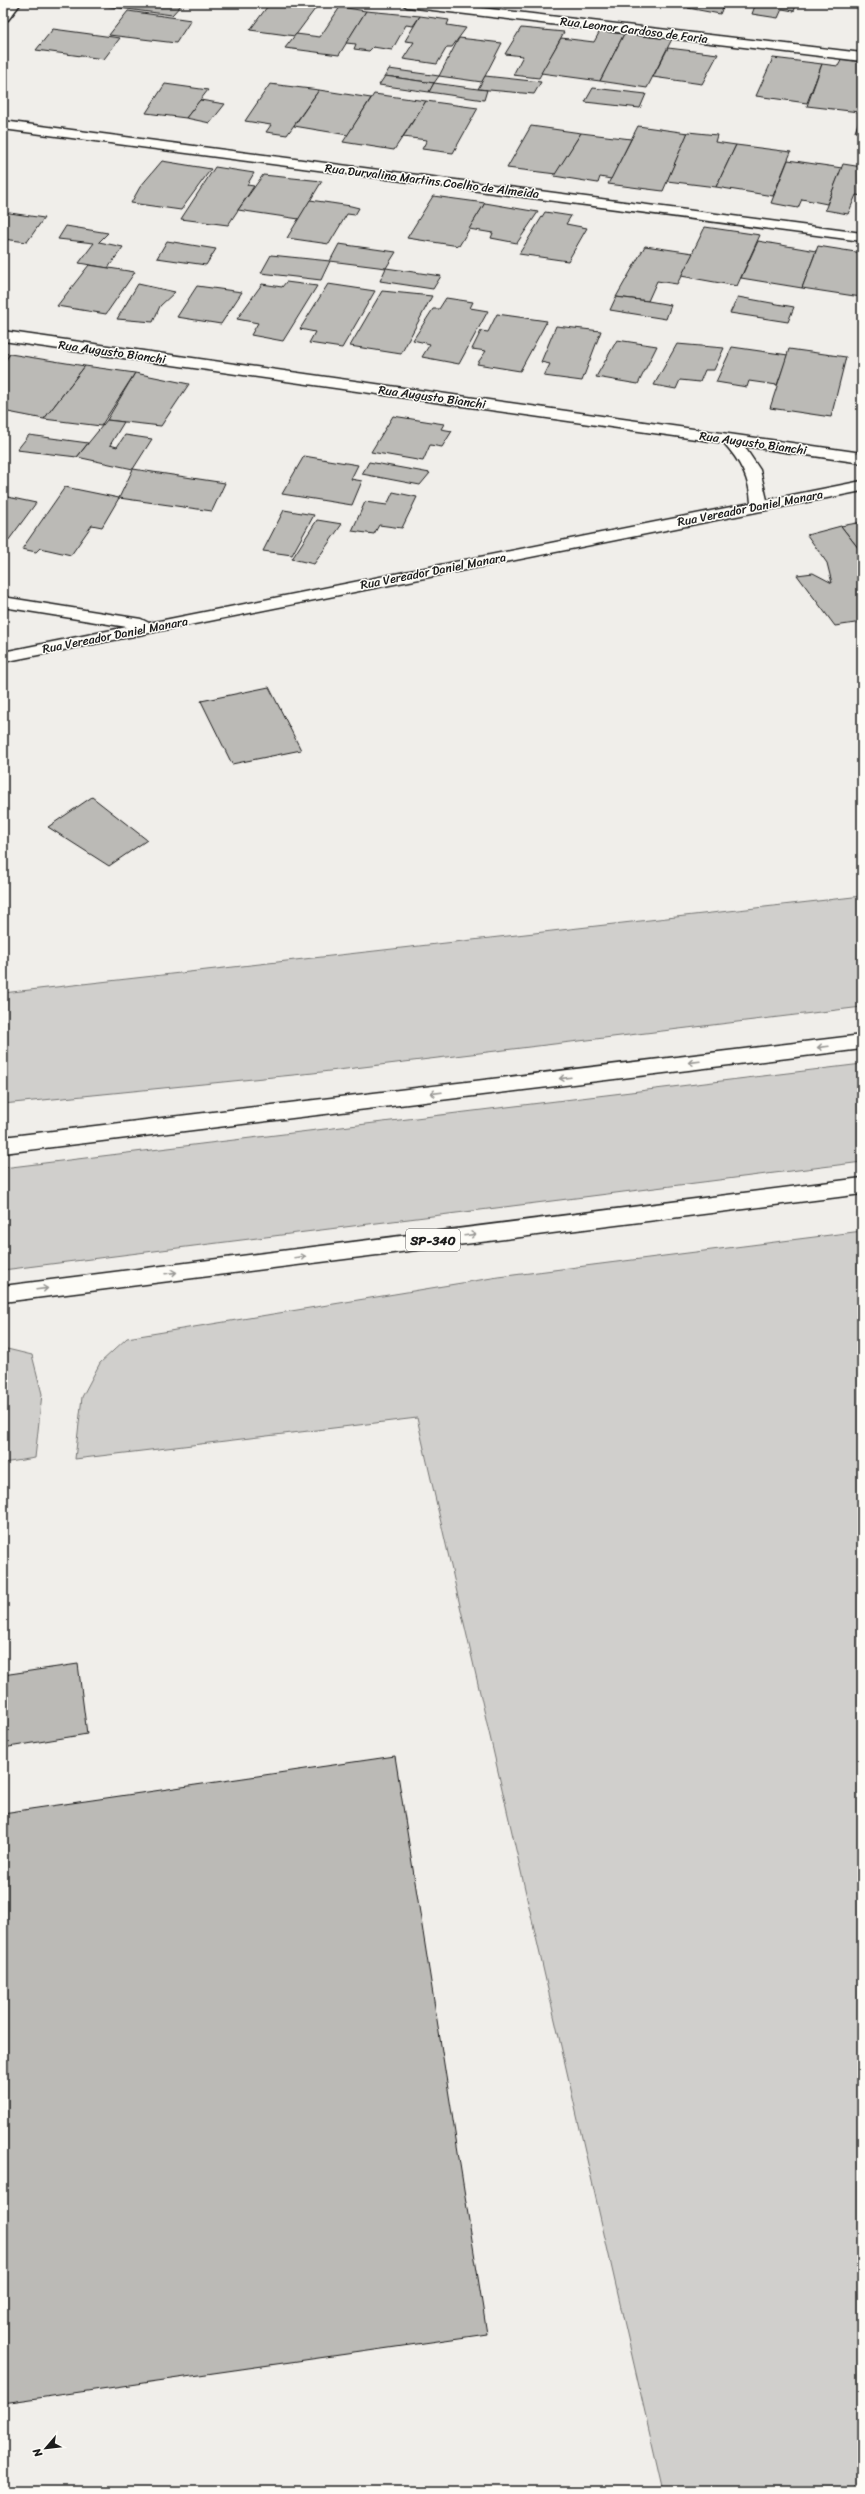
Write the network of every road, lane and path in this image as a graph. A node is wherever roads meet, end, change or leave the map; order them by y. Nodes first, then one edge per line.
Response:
1 (15, 3) edge
2 (407, 3) edge
3 (3, 17) edge
4 (862, 57) edge
5 (3, 126) edge
6 (862, 237) edge
7 (3, 336) edge
8 (730, 440) junction
9 (862, 458) edge
10 (862, 486) edge
11 (759, 506) junction
12 (3, 602) edge
13 (156, 627) junction
14 (3, 657) edge
15 (862, 1042) edge
16 (3, 1145) edge
17 (862, 1186) edge
18 (3, 1294) edge

1 - 3 main road
2 - 4 main road, Rua Leonor Cardoso de Faria
5 - 6 main road, Rua Durvalina Martins Coelho de Almeida
7 - 8 main road, Rua Augusto Bianchi
8 - 9 main road, Rua Augusto Bianchi
8 - 11 main road
10 - 11 main road, Rua Vereador Daniel Manara
11 - 13 main road, Rua Vereador Daniel Manara
12 - 13 main road
13 - 14 main road, Rua Vereador Daniel Manara
15 -> 16 main road
18 -> 17 main road, SP-340

